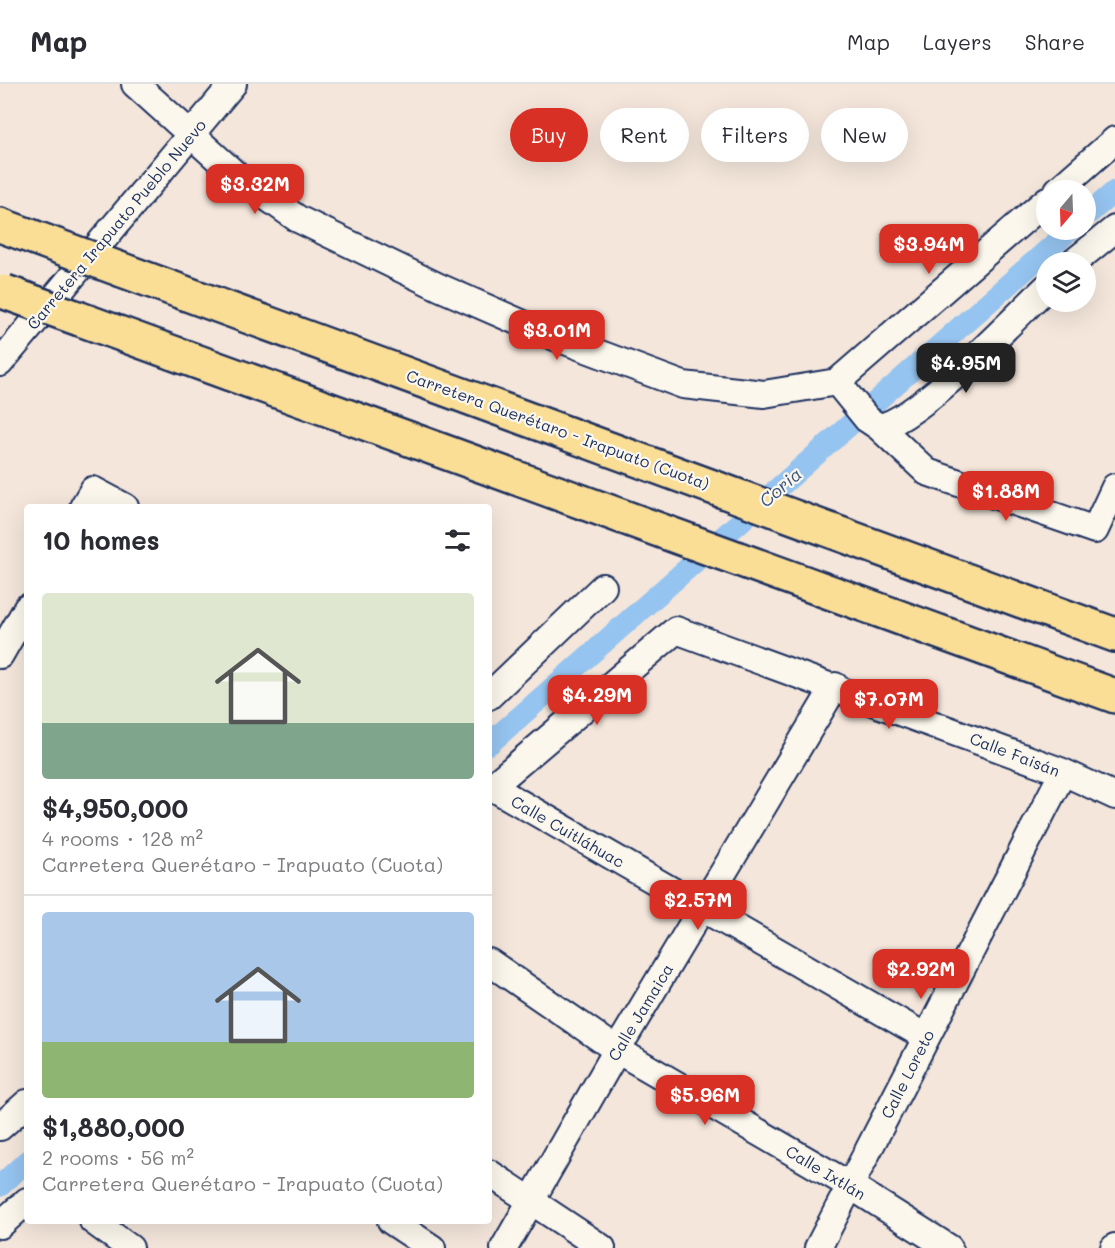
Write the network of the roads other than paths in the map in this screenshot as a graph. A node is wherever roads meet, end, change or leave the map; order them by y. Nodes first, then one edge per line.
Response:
1 (135, 84) edge
2 (233, 84) edge
3 (190, 135) junction
4 (1115, 140) edge
5 (1069, 180) edge
6 (1036, 210) edge
7 (0, 225) edge
8 (1115, 229) edge
9 (1086, 252) edge
10 (2, 291) edge
11 (1036, 297) edge
12 (0, 363) edge
13 (840, 385) junction
14 (873, 423) junction
15 (1115, 487) edge
16 (88, 499) edge
17 (111, 504) edge
18 (603, 587) dead end
19 (24, 624) edge
20 (1115, 635) edge
21 (0, 655) edge
22 (835, 686) junction
23 (492, 692) edge
24 (1115, 696) edge
25 (1063, 772) junction
26 (492, 786) edge
27 (492, 789) edge
28 (1115, 796) edge
29 (703, 909) junction
30 (492, 964) edge
31 (926, 1037) junction
32 (616, 1050) junction
33 (24, 1106) edge
34 (0, 1127) edge
35 (492, 1175) edge
36 (851, 1186) junction
37 (530, 1200) junction
38 (24, 1204) edge
39 (97, 1224) edge
40 (396, 1224) edge
41 (0, 1225) edge
42 (130, 1248) edge
43 (432, 1248) edge
44 (504, 1248) edge
45 (602, 1248) edge
46 (818, 1248) edge
47 (949, 1248) edge

1 - 3 street
2 - 3 street, Carretera Irapuato Pueblo Nuevo
3 - 12 street, Carretera Irapuato Pueblo Nuevo
3 - 13 street
4 - 5 street
6 - 13 street
7 - 20 highway, Carretera Querétaro - Irapuato (Cuota), bridge
8 - 9 street
10 - 24 highway, bridge
11 - 14 street
13 - 14 street
14 - 15 street
16 - 17 street
18 - 23 street
19 - 21 street
22 - 25 street, Calle Faisán
22 - 26 street, Calle Faisán
22 - 29 street, Calle Jamaica
25 - 28 street, Calle Faisán
25 - 31 street, Calle Loreto
27 - 29 street, Calle Cuitláhuac
29 - 31 street, Calle Cuitláhuac
29 - 32 street, Calle Jamaica
30 - 32 street, Calle Ixtlán
31 - 36 street, Calle Loreto
32 - 36 street, Calle Ixtlán
32 - 37 street, Calle Jamaica
33 - 34 street
35 - 37 street
36 - 46 street, Calle Loreto
36 - 47 street, Calle Ixtlán
37 - 44 street, Calle Jamaica
37 - 45 street
38 - 41 street
39 - 42 street
40 - 43 street

